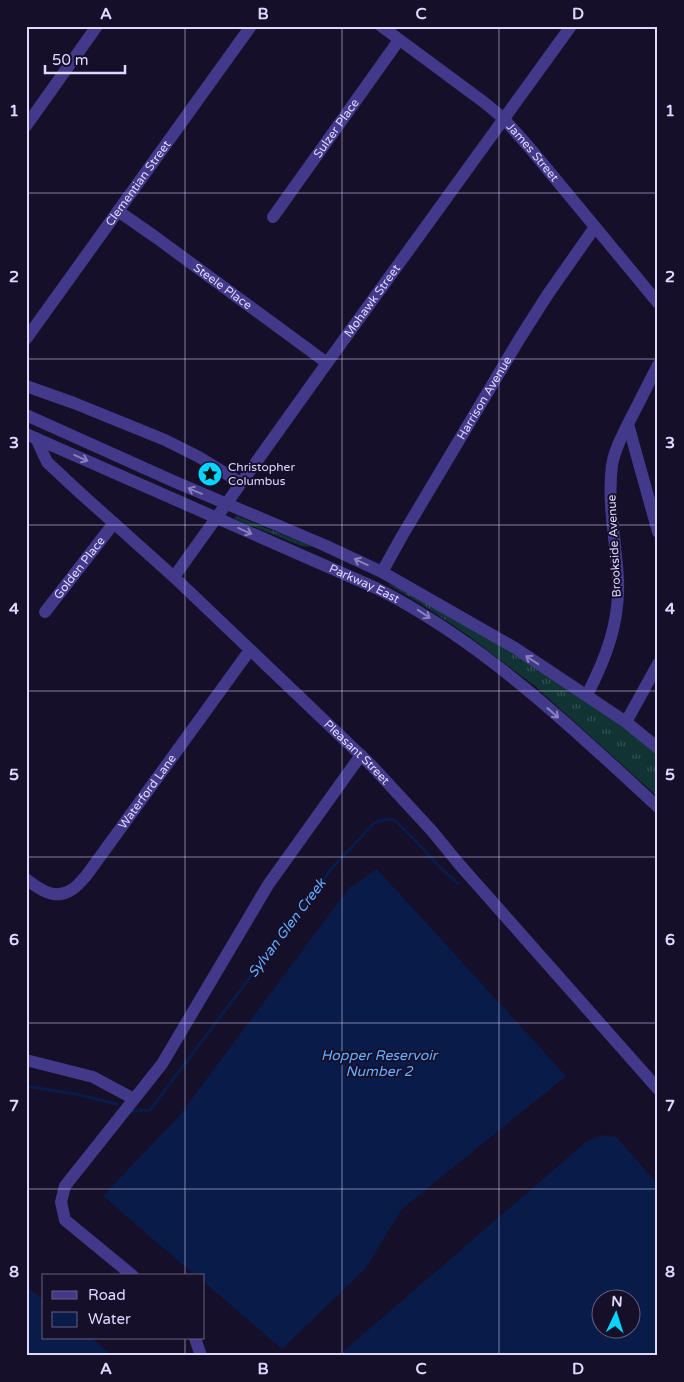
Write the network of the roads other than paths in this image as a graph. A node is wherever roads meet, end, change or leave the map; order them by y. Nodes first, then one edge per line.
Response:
1 (97, 26) edge
2 (251, 26) edge
3 (381, 26) edge
4 (571, 26) edge
5 (399, 40) junction
6 (504, 119) junction
7 (26, 126) edge
8 (118, 211) junction
9 (273, 218) dead end
10 (595, 227) junction
11 (658, 303) edge
12 (26, 339) edge
13 (327, 363) junction
14 (658, 365) edge
15 (26, 386) edge
16 (26, 415) edge
17 (628, 424) junction
18 (31, 436) edge
19 (241, 482) junction
20 (226, 504) junction
21 (216, 518) junction
22 (114, 523) junction
23 (658, 532) edge
24 (382, 572) junction
25 (174, 577) junction
26 (45, 612) dead end
27 (250, 650) junction
28 (658, 664) edge
29 (587, 695) junction
30 (626, 722) junction
31 (658, 748) edge
32 (361, 755) junction
33 (658, 807) edge
34 (26, 879) edge
35 (26, 1060) edge
36 (658, 1089) edge
37 (134, 1099) junction
38 (131, 1274) edge
39 (196, 1340) edge
40 (202, 1356) edge

1 - 7 street
2 - 8 street, Clementian Street
3 - 5 street, James Street
4 - 6 street, Mohawk Street
5 - 6 street, James Street
5 - 9 street, Sulzer Place
6 - 10 street, James Street
6 - 13 street, Mohawk Street
8 - 12 street, Clementian Street
8 - 13 street, Steele Place
10 - 11 street, James Street
10 - 24 street, Harrison Avenue
13 - 19 street, Mohawk Street
14 - 17 street, Brookside Avenue
15 - 19 street
20 -> 16 street, Parkway East
17 - 23 street
17 - 29 street, Brookside Avenue
18 -> 21 street, Parkway East
18 - 22 street, Pleasant Street
19 - 20 street, Mohawk Street
20 - 21 street, Mohawk Street
24 -> 20 street, Parkway East
21 - 25 street, Mohawk Street
21 -> 33 street, Parkway East
22 - 25 street, Pleasant Street
22 - 26 street, Golden Place
29 -> 24 street, Parkway East
25 - 27 street, Pleasant Street
27 - 32 street, Pleasant Street
27 - 34 street, Waterford Lane
28 - 30 street
29 - 30 street, Parkway East
30 - 31 street, Parkway East
32 - 36 street, Pleasant Street
32 - 37 street
35 - 37 street
37 - 38 street
39 - 40 street

